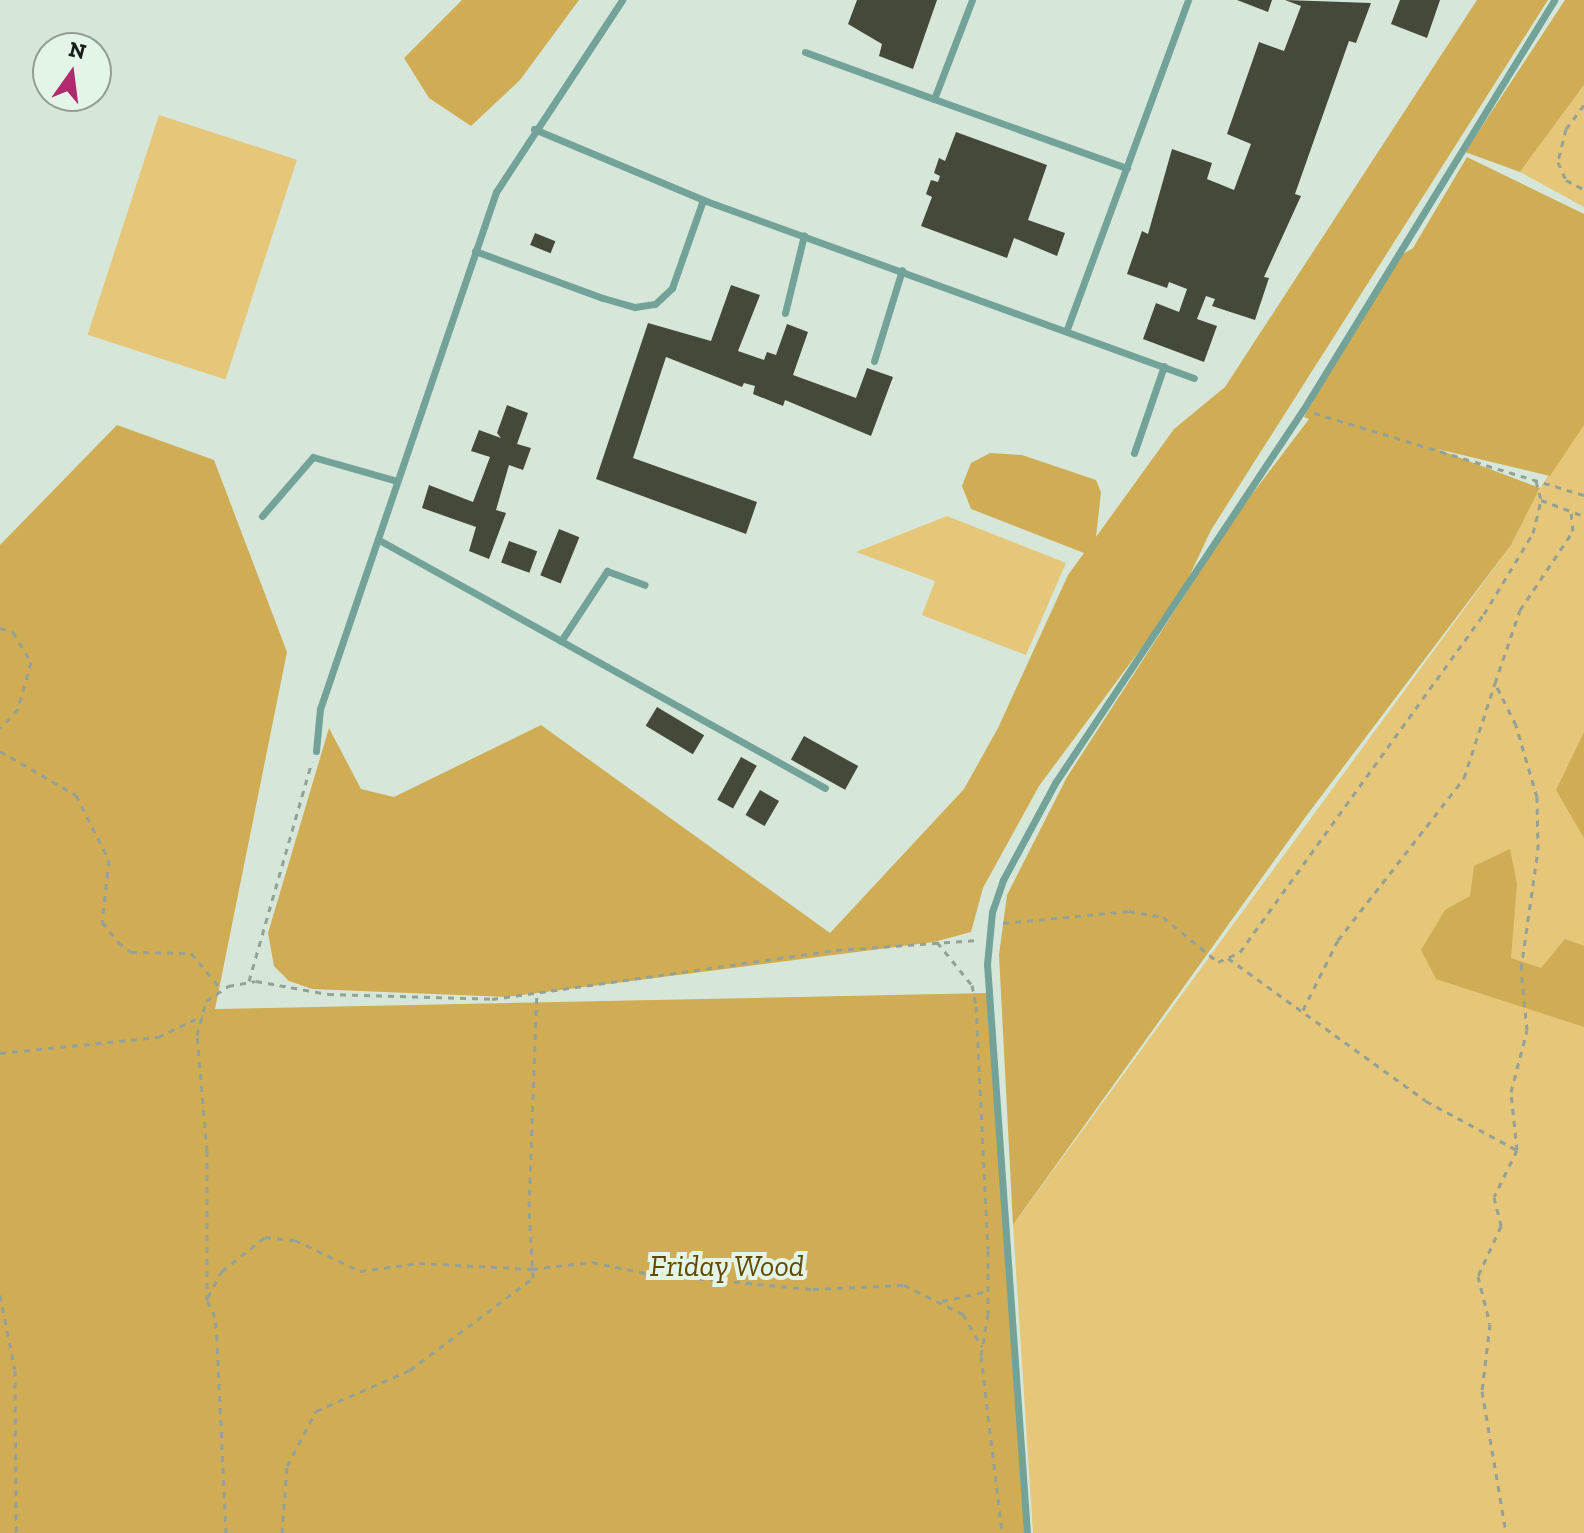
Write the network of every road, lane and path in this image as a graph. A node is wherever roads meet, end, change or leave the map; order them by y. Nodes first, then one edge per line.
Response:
1 (622, 0) edge
2 (972, 0) edge
3 (1188, 0) edge
4 (1554, 0) edge
5 (805, 52) dead end
6 (934, 99) junction
7 (1584, 105) edge
8 (534, 129) junction
9 (1127, 168) junction
10 (1584, 189) edge
11 (703, 200) junction
12 (804, 235) junction
13 (475, 251) junction
14 (902, 270) junction
15 (785, 313) dead end
16 (1067, 329) junction
17 (874, 361) dead end
18 (1164, 366) junction
19 (1194, 378) dead end
20 (1303, 410) junction
21 (1134, 453) dead end
22 (1536, 480) junction
23 (397, 481) junction
24 (1583, 493) edge
25 (1541, 500) junction
26 (1571, 510) junction
27 (262, 516) dead end
28 (1584, 516) edge
29 (379, 540) junction
30 (645, 585) dead end
31 (0, 628) edge
32 (561, 641) junction
33 (1495, 683) junction
34 (0, 728) edge
35 (0, 751) edge
36 (316, 751) joint
37 (825, 788) dead end
38 (1000, 936) dead end
39 (988, 941) junction
40 (937, 942) junction
41 (1228, 958) junction
42 (248, 982) junction
43 (222, 990) junction
44 (537, 991) junction
45 (1303, 1010) junction
46 (990, 1014) junction
47 (202, 1016) junction
48 (977, 1016) junction
49 (0, 1053) edge
50 (1517, 1150) junction
51 (532, 1269) junction
52 (988, 1291) junction
53 (0, 1295) edge
54 (207, 1300) junction
55 (942, 1301) junction
56 (982, 1347) junction
57 (16, 1533) edge
58 (226, 1533) edge
59 (282, 1533) edge
60 (1002, 1533) edge
61 (1027, 1533) edge
62 (1506, 1533) edge

1 - 8 lane
2 - 6 lane
3 - 9 lane
4 - 20 lane
5 - 6 lane
6 - 9 lane
7 - 10 path
8 - 11 lane
8 - 13 lane
9 - 16 lane
11 - 12 lane
11 - 13 lane
12 - 14 lane
12 - 15 lane
13 - 23 lane
14 - 16 lane
14 - 17 lane
16 - 18 lane
18 - 19 lane
18 - 21 lane
20 - 22 path
20 - 39 lane
22 - 24 path
22 - 25 path
23 - 27 lane
23 - 29 lane
25 - 26 path
25 - 41 path
26 - 28 path
26 - 33 path
29 - 32 lane
29 - 36 lane
30 - 32 lane
31 - 34 path
32 - 37 lane
33 - 45 path
33 - 50 path
35 - 43 path
36 - 42 path
38 - 41 path
39 - 40 path
39 - 46 lane
40 - 44 path
40 - 48 path
41 - 45 path
42 - 43 path
42 - 44 path
43 - 47 path
44 - 51 path
45 - 50 path
46 - 48 path
46 - 61 lane
47 - 49 path
47 - 54 path
48 - 52 path
50 - 62 path
51 - 54 path
51 - 55 path
51 - 59 path
52 - 55 path
52 - 56 path
53 - 57 path
54 - 58 path
55 - 56 path
56 - 60 path

